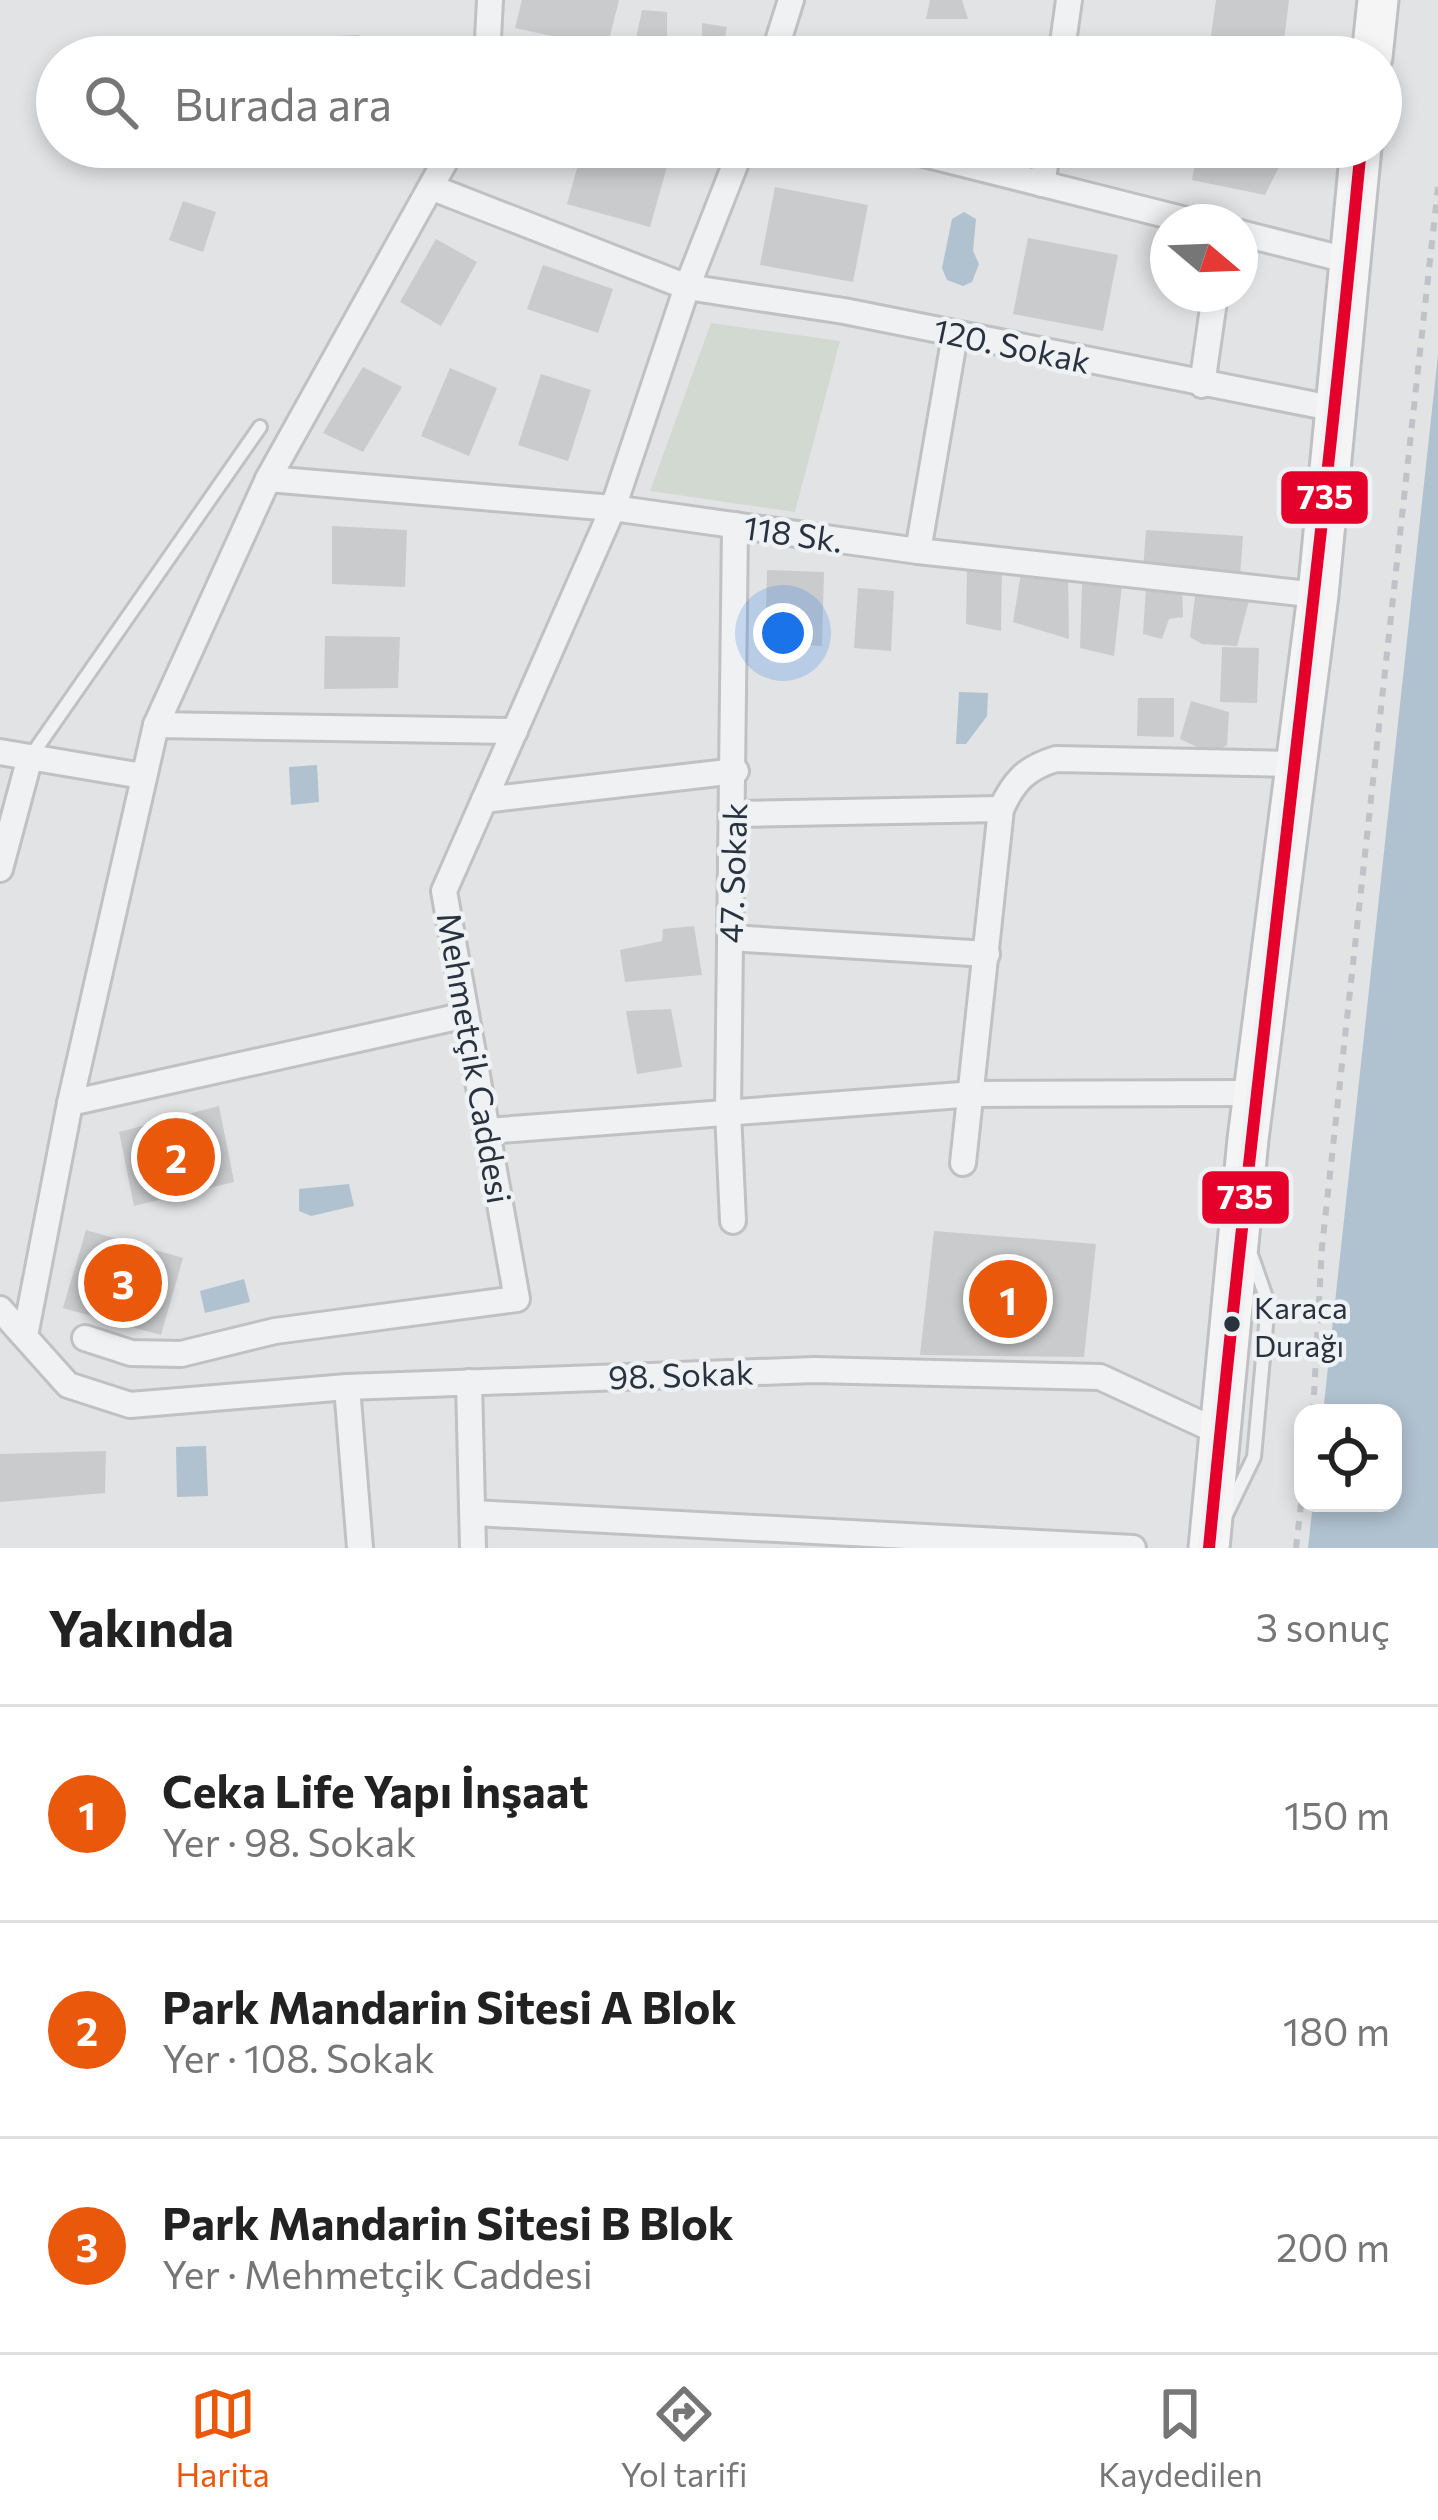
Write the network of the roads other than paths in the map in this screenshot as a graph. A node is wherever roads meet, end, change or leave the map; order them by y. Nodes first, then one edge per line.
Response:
1 (490, 0) edge
2 (791, 0) edge
3 (1069, 0) edge
4 (1378, 0) edge
5 (486, 36) edge
6 (780, 36) edge
7 (1064, 36) edge
8 (1374, 36) edge
9 (443, 168) edge
10 (734, 168) edge
11 (979, 168) edge
12 (1045, 168) edge
13 (1358, 168) edge
14 (1042, 184) junction
15 (434, 188) junction
16 (1150, 211) edge
17 (1258, 238) edge
18 (1347, 260) junction
19 (687, 287) junction
20 (1212, 312) edge
21 (955, 334) junction
22 (1202, 385) junction
23 (1336, 410) junction
24 (260, 427) dead end
25 (268, 479) junction
26 (614, 508) junction
27 (734, 525) junction
28 (918, 551) junction
29 (1318, 595) junction
30 (156, 725) junction
31 (514, 731) junction
32 (0, 752) edge
33 (30, 757) junction
34 (1297, 764) junction
35 (736, 771) junction
36 (142, 776) junction
37 (484, 800) junction
38 (1001, 809) junction
39 (734, 814) junction
40 (0, 869) edge
41 (730, 938) junction
42 (987, 954) junction
43 (466, 1015) junction
44 (1253, 1093) junction
45 (974, 1094) junction
46 (70, 1103) junction
47 (728, 1112) junction
48 (487, 1131) junction
49 (963, 1163) dead end
50 (733, 1221) dead end
51 (1240, 1222) junction
52 (0, 1309) edge
53 (25, 1336) junction
54 (85, 1338) dead end
55 (469, 1382) junction
56 (347, 1387) junction
57 (1220, 1433) junction
58 (474, 1514) junction
59 (360, 1548) edge
60 (472, 1548) edge
61 (1133, 1548) edge
62 (1210, 1548) edge

1 - 5 street
2 - 6 street
3 - 7 street
4 - 8 main road
9 - 15 street
10 - 19 street, Mehmetçik Caddesi
11 - 14 street
12 - 14 street
13 - 18 main road
14 - 16 street
15 - 19 street, 120. Sokak
15 - 25 street
17 - 18 street
18 - 23 main road
19 - 21 street, 120. Sokak
19 - 26 street, Mehmetçik Caddesi
20 - 22 street
21 - 22 street, 120. Sokak
21 - 28 street
22 - 23 street, 120. Sokak
23 - 29 main road
24 - 33 lane
25 - 26 street, 118 Sk.
25 - 30 street
26 - 27 street, 118 Sk.
26 - 31 street, Mehmetçik Caddesi
27 - 28 street, 118 Sk.
27 - 35 street, 47. Sokak
28 - 29 street, 118 Sk.
29 - 34 main road
30 - 31 street
30 - 36 street
31 - 37 street, Mehmetçik Caddesi
32 - 33 street
33 - 36 street
33 - 40 street
34 - 38 street
34 - 44 main road
35 - 37 street
35 - 39 street, 47. Sokak
36 - 46 street
37 - 43 street, Mehmetçik Caddesi
38 - 39 street
38 - 42 street
39 - 41 street, 47. Sokak
41 - 42 street
41 - 47 street, 47. Sokak
42 - 45 street
43 - 46 street
43 - 48 street, Mehmetçik Caddesi
44 - 45 street
44 - 51 main road
45 - 47 street
45 - 49 street
46 - 53 street
47 - 48 street
47 - 50 street, 47. Sokak
48 - 54 street, Mehmetçik Caddesi
51 - 57 main road
51 - 62 lane
52 - 53 street
53 - 56 street, 98. Sokak
55 - 56 street, 98. Sokak
55 - 57 street, 98. Sokak
55 - 58 street
56 - 59 street
57 - 62 main road
58 - 60 street
58 - 61 street

